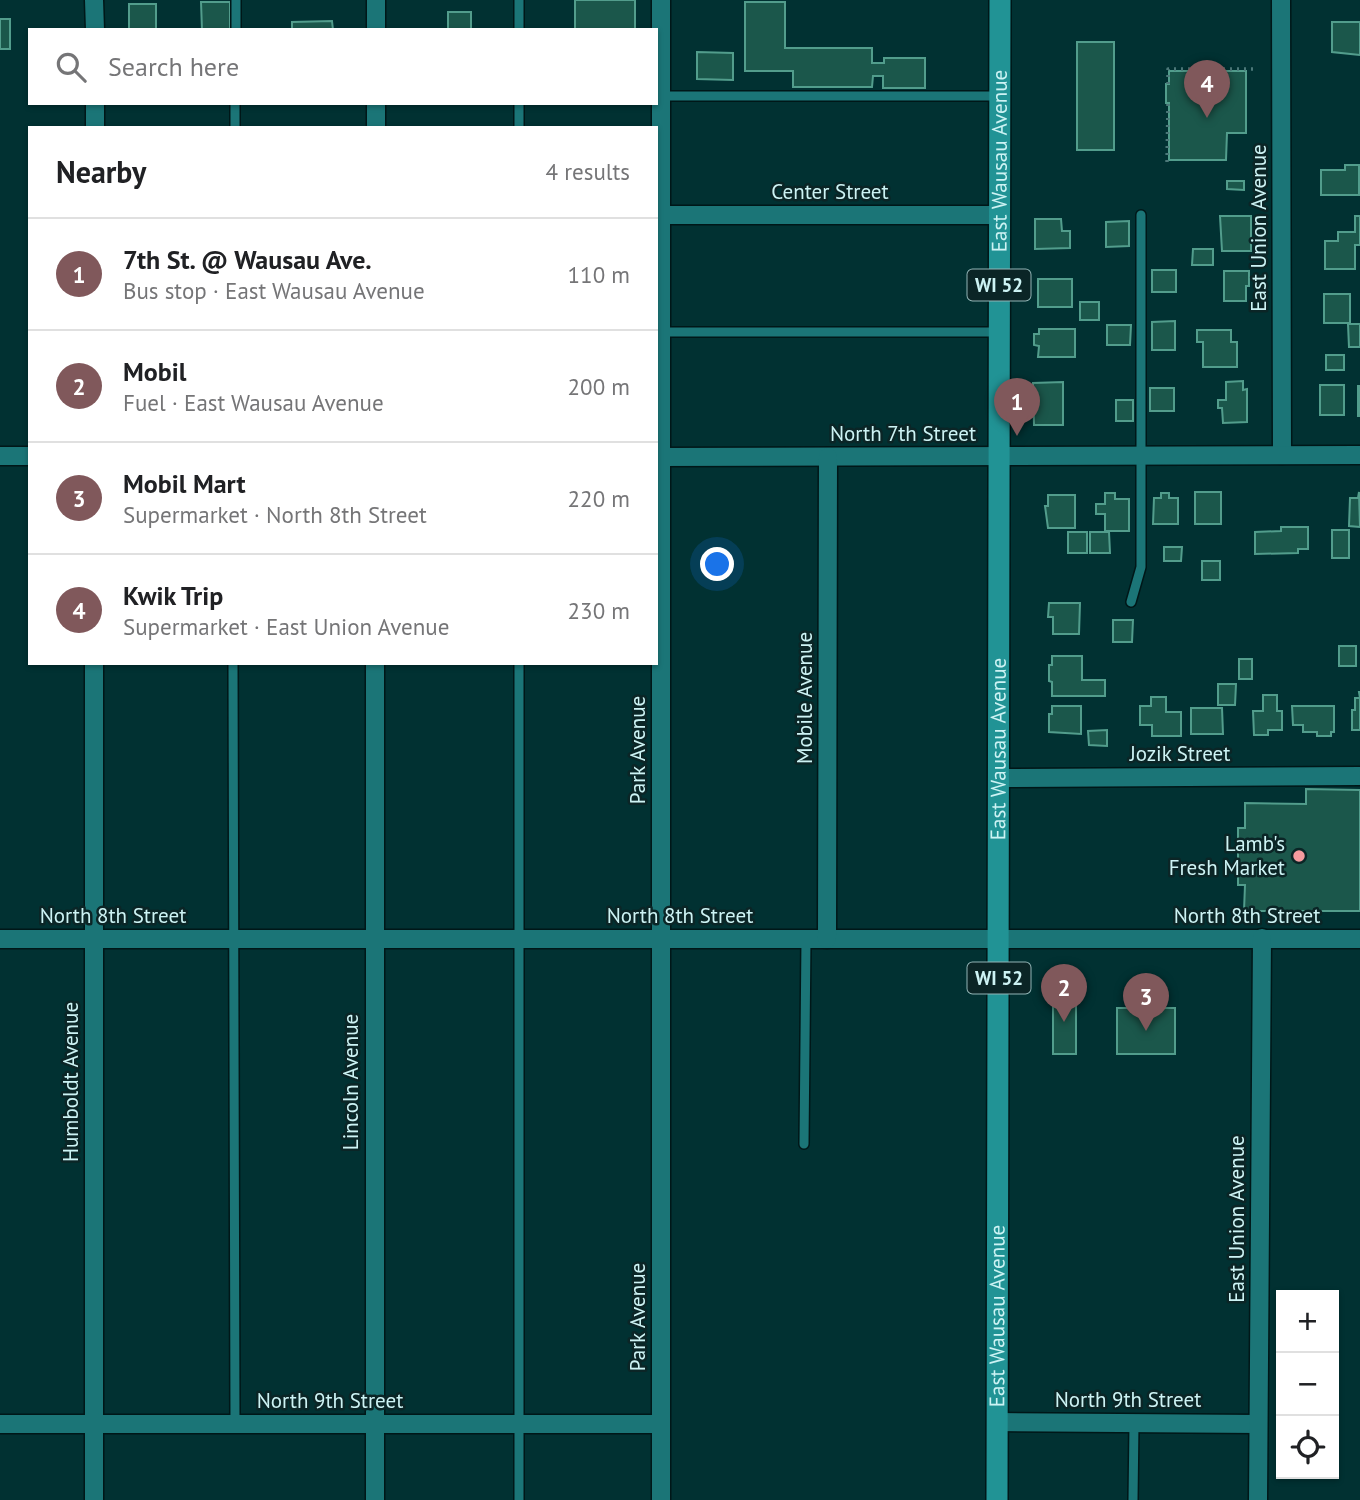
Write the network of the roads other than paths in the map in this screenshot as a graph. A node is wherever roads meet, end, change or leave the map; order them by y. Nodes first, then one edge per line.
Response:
1 (94, 0) edge
2 (236, 0) edge
3 (376, 0) edge
4 (519, 0) edge
5 (661, 0) edge
6 (999, 0) edge
7 (1281, 0) edge
8 (94, 28) edge
9 (236, 28) edge
10 (376, 28) edge
11 (519, 28) edge
12 (661, 96) junction
13 (999, 96) junction
14 (94, 105) edge
15 (235, 105) edge
16 (376, 105) edge
17 (519, 105) edge
18 (94, 126) edge
19 (235, 126) edge
20 (376, 126) edge
21 (519, 126) edge
22 (661, 215) junction
23 (999, 215) junction
24 (1141, 215) dead end
25 (661, 332) junction
26 (999, 332) junction
27 (1360, 455) edge
28 (0, 456) edge
29 (28, 456) edge
30 (999, 456) junction
31 (1142, 456) junction
32 (1282, 456) junction
33 (659, 457) edge
34 (828, 457) junction
35 (1130, 602) dead end
36 (94, 665) edge
37 (233, 665) edge
38 (375, 665) edge
39 (519, 665) edge
40 (1360, 776) edge
41 (999, 778) junction
42 (374, 938) junction
43 (1262, 938) junction
44 (0, 939) edge
45 (234, 939) junction
46 (519, 939) junction
47 (661, 939) junction
48 (806, 939) junction
49 (827, 939) junction
50 (999, 939) junction
51 (1360, 939) edge
52 (94, 941) junction
53 (804, 1143) dead end
54 (997, 1422) junction
55 (94, 1423) junction
56 (374, 1423) junction
57 (520, 1423) junction
58 (0, 1424) edge
59 (236, 1424) junction
60 (660, 1424) junction
61 (1134, 1424) junction
62 (1258, 1424) junction
63 (94, 1500) edge
64 (375, 1500) edge
65 (519, 1500) edge
66 (661, 1500) edge
67 (998, 1500) edge
68 (1133, 1500) edge
69 (1258, 1500) edge

1 - 8 street
2 - 9 lane
3 - 10 street
4 - 11 lane
5 - 12 street, Park Avenue
6 - 13 main road, East Wausau Avenue / WI 52
7 - 32 street, East Union Avenue
12 - 13 lane
12 - 22 street, Park Avenue
13 - 23 main road, East Wausau Avenue / WI 52
14 - 18 street
15 - 19 lane
16 - 20 street
17 - 21 lane
22 - 23 street, Center Street
22 - 25 street, Park Avenue
23 - 26 main road, East Wausau Avenue / WI 52
24 - 31 lane
25 - 26 lane
25 - 33 street, Park Avenue
26 - 30 main road, East Wausau Avenue / WI 52
27 - 32 street, North 7th Street
28 - 29 street
30 - 31 street, North 7th Street
30 - 34 street, North 7th Street
30 - 41 main road, East Wausau Avenue / WI 52
31 - 32 street, North 7th Street
31 - 35 lane
33 - 34 street, North 7th Street
33 - 47 street, Park Avenue
34 - 49 street, Mobile Avenue
36 - 52 street, Humboldt Avenue
37 - 45 lane
38 - 42 street, Lincoln Avenue
39 - 46 lane
40 - 41 street, Jozik Street
41 - 50 main road, East Wausau Avenue / WI 52
42 - 45 street, North 8th Street
42 - 46 street, North 8th Street
42 - 56 street, Lincoln Avenue
43 - 50 street, North 8th Street
43 - 51 street, North 8th Street
43 - 62 street, East Union Avenue
44 - 52 street, North 8th Street
45 - 52 street, North 8th Street
45 - 59 lane
46 - 47 street, North 8th Street
46 - 57 lane
47 - 48 street, North 8th Street
47 - 60 street, Park Avenue
48 - 49 street, North 8th Street
48 - 53 lane
49 - 50 street, North 8th Street
50 - 54 main road, East Wausau Avenue / WI 52
52 - 55 street, Humboldt Avenue
54 - 61 street, North 9th Street
54 - 67 main road, East Wausau Avenue / WI 52
55 - 58 street, North 9th Street
55 - 59 street, North 9th Street
55 - 63 street, Humboldt Avenue
56 - 57 street, North 9th Street
56 - 59 street, North 9th Street
56 - 64 street, Lincoln Avenue
57 - 60 street, North 9th Street
57 - 65 lane
60 - 66 street, Park Avenue
61 - 62 street, North 9th Street
61 - 68 lane
62 - 69 street, East Union Avenue

